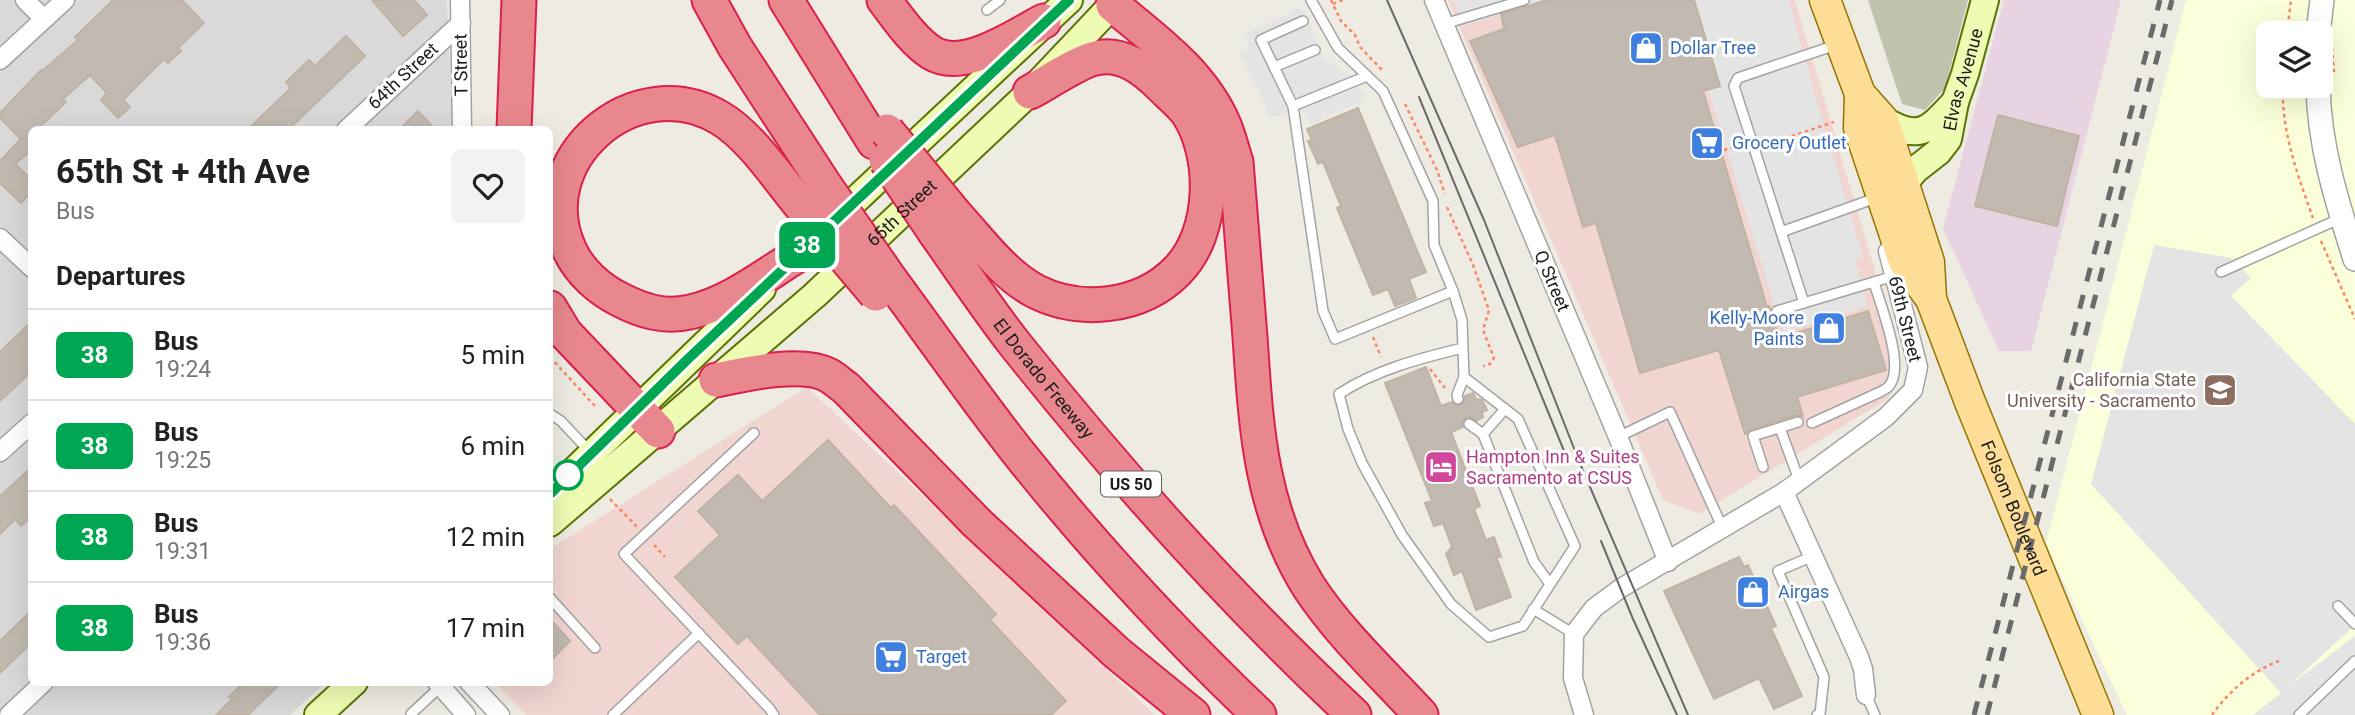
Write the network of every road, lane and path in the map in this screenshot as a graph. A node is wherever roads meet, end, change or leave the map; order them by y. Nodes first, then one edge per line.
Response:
1 (25, 0) edge
2 (65, 0) edge
3 (519, 0) edge
4 (709, 0) edge
5 (884, 0) edge
6 (1000, 0) edge
7 (1311, 0) edge
8 (1343, 0) edge
9 (1434, 0) edge
10 (1524, 0) edge
11 (1825, 0) edge
12 (1985, 0) edge
13 (2291, 0) edge
14 (2322, 0) edge
15 (459, 1) edge
16 (1112, 2) edge
17 (1333, 4) dead end
18 (791, 8) edge
19 (987, 10) dead end
20 (1056, 10) edge
21 (44, 19) junction
22 (1303, 21) dead end
23 (2288, 21) edge
24 (2319, 21) edge
25 (461, 23) junction
26 (1444, 24) junction
27 (1840, 44) junction
28 (1315, 50) dead end
29 (0, 61) edge
30 (1274, 67) junction
31 (1367, 76) junction
32 (1030, 92) junction
33 (2283, 98) edge
34 (2318, 98) edge
35 (1955, 102) junction
36 (1293, 106) junction
37 (1859, 123) junction
38 (350, 126) edge
39 (462, 126) edge
40 (514, 126) edge
41 (1753, 145) junction
42 (1724, 150) dead end
43 (1904, 183) junction
44 (814, 198) junction
45 (1873, 198) junction
46 (2342, 218) junction
47 (944, 222) junction
48 (2316, 229) junction
49 (1781, 232) junction
50 (0, 238) edge
51 (798, 254) junction
52 (2355, 259) edge
53 (28, 264) edge
54 (2221, 272) dead end
55 (1894, 276) junction
56 (1874, 282) junction
57 (1453, 291) junction
58 (1931, 299) junction
59 (1804, 303) junction
60 (1777, 311) dead end
61 (553, 312) edge
62 (2355, 319) edge
63 (1372, 333) dead end
64 (1463, 348) junction
65 (1381, 357) dead end
66 (1422, 364) dead end
67 (1464, 377) junction
68 (716, 380) junction
69 (1451, 380) dead end
70 (1458, 399) dead end
71 (1505, 409) junction
72 (553, 416) edge
73 (646, 420) junction
74 (561, 421) junction
75 (1798, 422) dead end
76 (1812, 423) dead end
77 (1469, 424) dead end
78 (553, 425) edge
79 (28, 427) edge
80 (1780, 428) junction
81 (754, 433) dead end
82 (1483, 434) junction
83 (1618, 437) junction
84 (0, 452) edge
85 (591, 453) junction
86 (1763, 467) dead end
87 (1799, 480) junction
88 (553, 491) edge
89 (1784, 492) junction
90 (553, 520) edge
91 (1723, 529) junction
92 (1813, 556) junction
93 (1668, 562) junction
94 (1550, 584) junction
95 (553, 601) edge
96 (2338, 606) dead end
97 (1533, 610) junction
98 (2355, 624) edge
99 (699, 632) junction
100 (1574, 634) junction
101 (595, 648) dead end
102 (2279, 661) dead end
103 (2355, 661) edge
104 (40, 686) edge
105 (350, 686) edge
106 (438, 686) edge
107 (440, 686) edge
108 (473, 686) edge
109 (1866, 695) joint
110 (411, 714) edge
111 (9, 715) edge
112 (319, 715) edge
113 (466, 715) edge
114 (500, 715) edge
115 (613, 715) edge
116 (774, 715) edge
117 (1194, 715) edge
118 (1259, 715) edge
119 (1354, 715) edge
120 (1421, 715) edge
121 (1584, 715) edge
122 (1817, 715) edge
123 (1875, 715) edge
124 (2098, 715) edge
125 (2212, 715) edge
126 (2299, 715) edge

1 - 21 street
2 - 21 street
3 - 40 highway
4 - 44 highway
5 - 20 highway
6 - 19 lane
7 - 31 lane
8 - 17 path
9 - 26 street, Q Street
10 - 26 lane
11 - 27 main road, Folsom Boulevard
12 - 35 main road, Elvas Avenue
13 - 23 path
14 - 24 street
15 - 25 street, T Street
16 - 32 main road, 65th Street
16 - 120 highway
18 - 47 highway, El Dorado Freeway / US 50, bridge
20 - 51 main road, 65th Street
21 - 29 street
22 - 30 lane
25 - 38 street, 64th Street
25 - 39 street, T Street
26 - 83 street, Q Street
27 - 37 main road, Folsom Boulevard
27 - 41 lane
28 - 30 lane
30 - 36 lane
31 - 36 lane
31 - 57 lane
32 - 47 highway
32 - 68 main road, 65th Street
33 - 48 path
34 - 46 street
35 - 37 main road
35 - 43 main road, Elvas Avenue
36 - 57 lane
37 - 41 path
37 - 43 main road, Folsom Boulevard
37 - 45 street, 69th Street
37 - 58 main road, Folsom Boulevard
41 - 42 path
41 - 49 lane
43 - 58 main road, Folsom Boulevard
44 - 51 highway
44 - 118 highway, bridge
45 - 49 lane
45 - 55 street, 69th Street
46 - 48 lane
46 - 52 street
47 - 119 highway, El Dorado Freeway / US 50
48 - 54 lane
48 - 62 path
49 - 59 lane
50 - 53 street
51 - 73 main road, 65th Street
55 - 56 lane
55 - 87 street, 69th Street
56 - 59 lane
56 - 76 lane
57 - 64 lane
58 - 124 main road, Folsom Boulevard
59 - 60 lane
61 - 73 highway
63 - 65 path
64 - 67 lane
64 - 97 lane
66 - 69 path
67 - 70 lane
67 - 71 lane
68 - 73 main road, 65th Street
68 - 117 highway
71 - 82 lane
71 - 94 lane
72 - 74 lane
73 - 85 main road, 65th Street
73 - 90 main road, 65th Street
74 - 78 lane
74 - 85 lane
75 - 80 lane
77 - 82 lane
79 - 84 street
80 - 86 lane
80 - 87 lane
81 - 99 lane
82 - 94 lane
83 - 91 lane
83 - 93 street, Q Street
85 - 88 main road, 65th Street
87 - 89 street, 69th Street
89 - 91 street, 69th Street
89 - 92 street
91 - 93 street, 69th Street
92 - 109 street
92 - 122 lane
93 - 100 street, 69th Street
94 - 97 lane
95 - 101 lane
96 - 98 lane
97 - 100 lane
99 - 115 lane
99 - 116 lane
100 - 121 street
102 - 125 path
103 - 126 lane
104 - 111 street
105 - 112 main road
106 - 110 lane
107 - 113 street
108 - 114 street
109 - 123 lane

